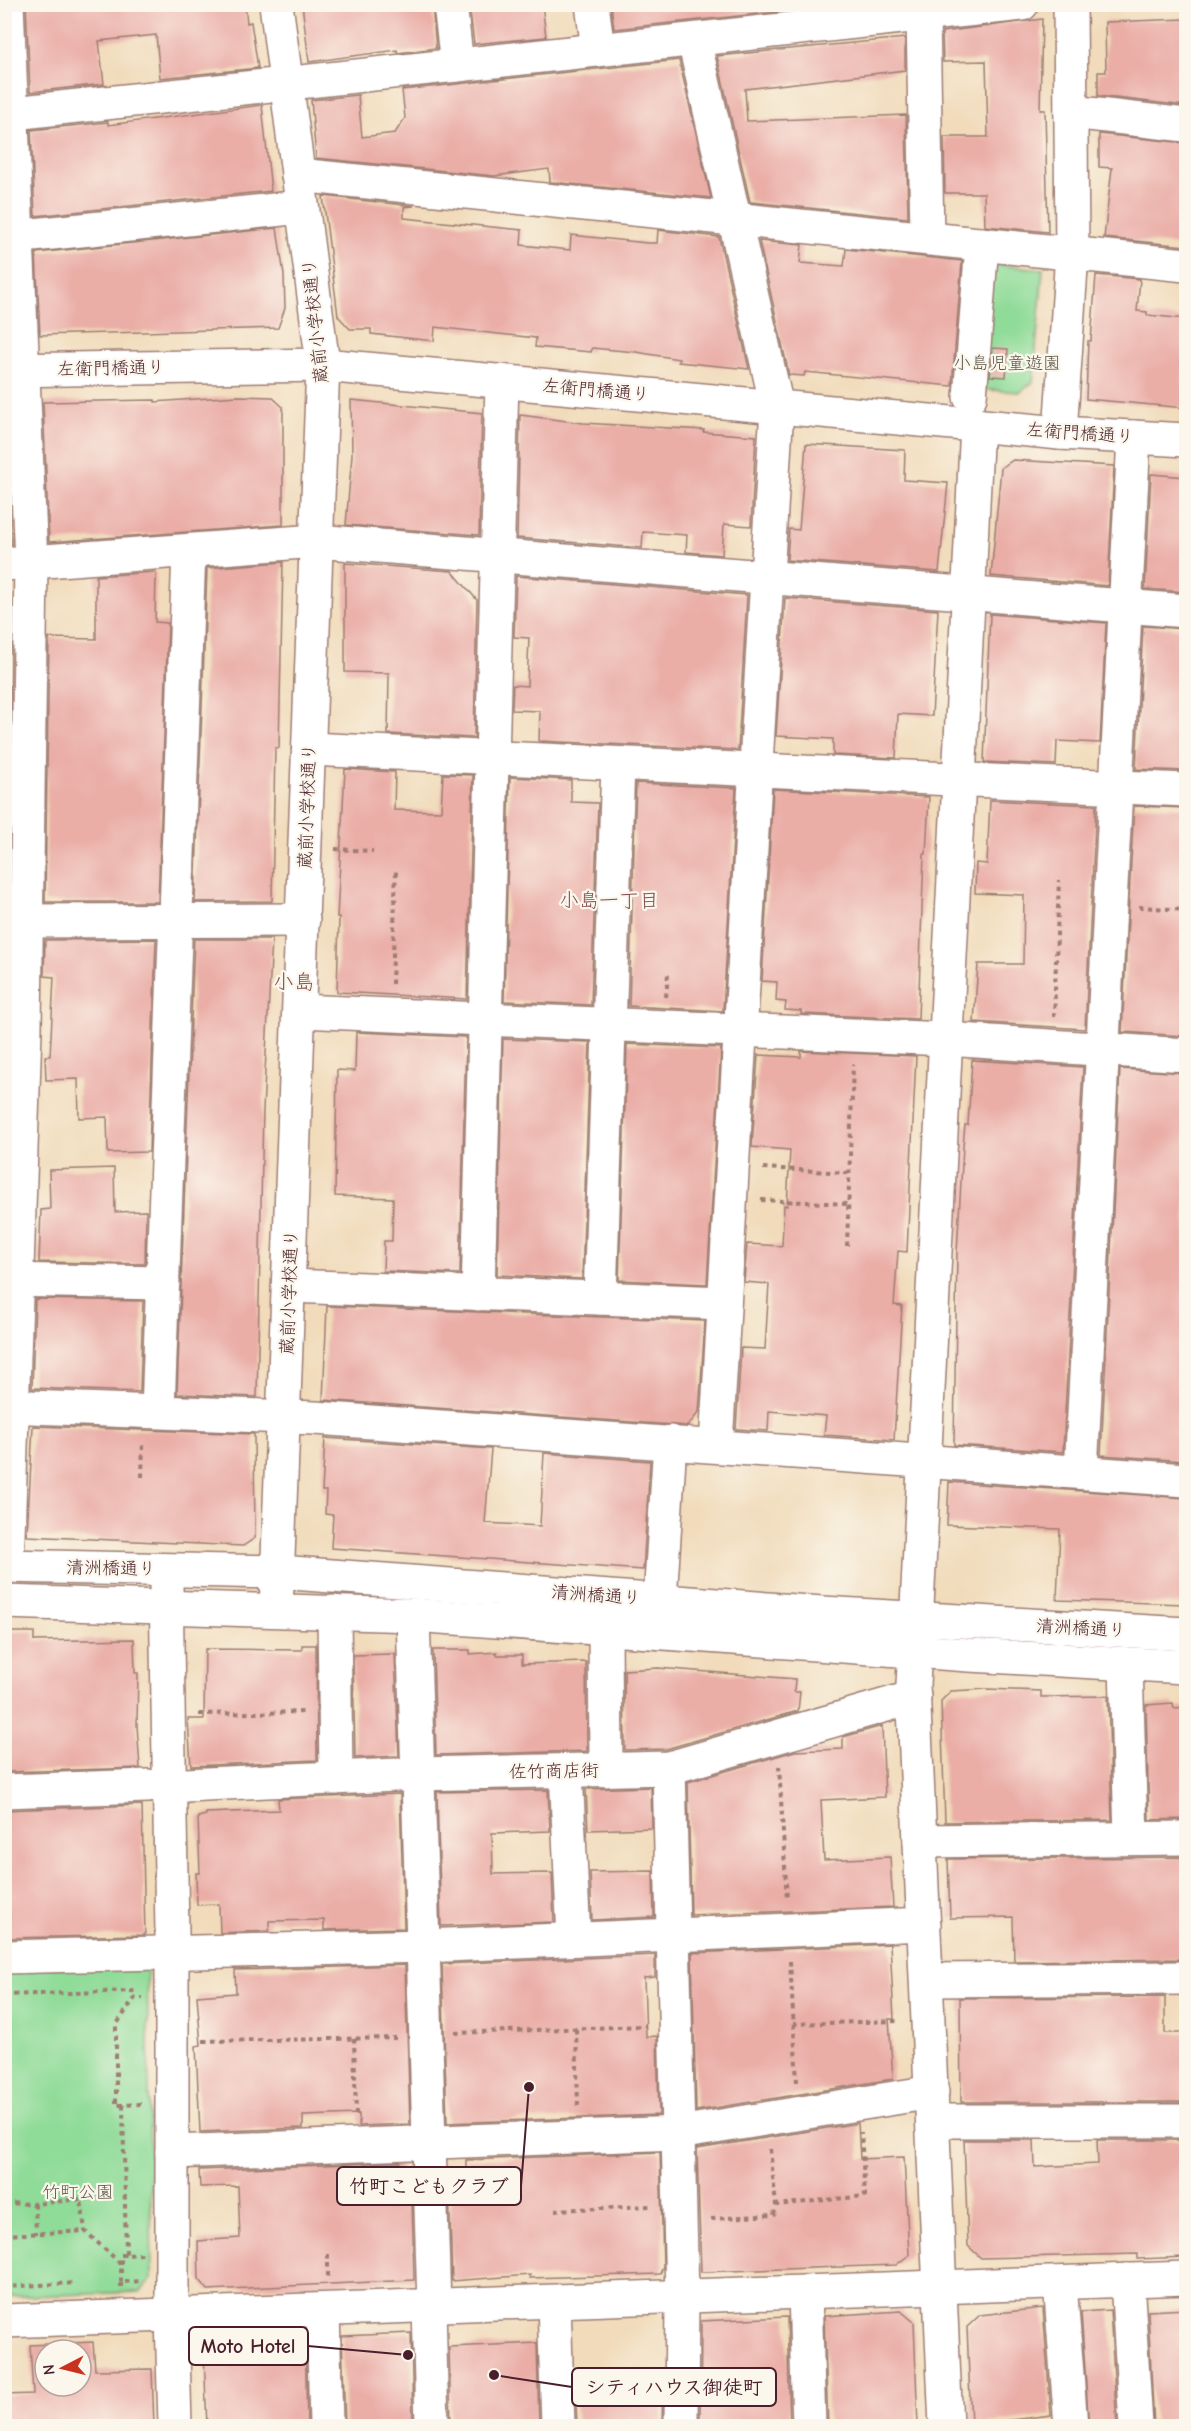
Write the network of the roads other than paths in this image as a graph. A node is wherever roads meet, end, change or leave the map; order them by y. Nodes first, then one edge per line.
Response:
1 (7, 4) edge
2 (276, 4) edge
3 (450, 4) edge
4 (592, 4) edge
5 (1022, 4) edge
6 (1070, 4) edge
7 (905, 13) edge
8 (694, 40) junction
9 (598, 50) junction
10 (458, 65) junction
11 (286, 84) junction
12 (1071, 112) junction
13 (9, 114) edge
14 (1186, 125) edge
15 (298, 175) junction
16 (302, 207) junction
17 (735, 219) junction
18 (11, 237) edge
19 (927, 238) junction
20 (982, 244) junction
21 (1072, 253) junction
22 (1186, 265) edge
23 (323, 365) junction
24 (14, 370) edge
25 (502, 381) junction
26 (777, 407) junction
27 (974, 411) junction
28 (1060, 433) junction
29 (1134, 437) junction
30 (1186, 440) edge
31 (316, 541) junction
32 (189, 551) junction
33 (498, 556) junction
34 (18, 563) edge
35 (767, 578) junction
36 (968, 594) junction
37 (1125, 606) junction
38 (1186, 611) edge
39 (309, 749) junction
40 (492, 758) junction
41 (618, 764) junction
42 (756, 770) junction
43 (959, 780) junction
44 (1116, 787) junction
45 (1186, 790) edge
46 (176, 919) junction
47 (303, 920) junction
48 (16, 921) edge
49 (300, 1011) junction
50 (485, 1019) junction
51 (608, 1025) junction
52 (740, 1030) junction
53 (946, 1039) junction
54 (1102, 1050) junction
55 (1186, 1055) edge
56 (11, 1280) edge
57 (163, 1283) junction
58 (290, 1286) junction
59 (478, 1294) junction
60 (600, 1298) junction
61 (724, 1304) junction
62 (9, 1406) edge
63 (158, 1411) junction
64 (285, 1416) junction
65 (670, 1442) junction
66 (716, 1445) junction
67 (925, 1460) junction
68 (1081, 1472) junction
69 (1186, 1480) edge
70 (6, 1566) edge
71 (166, 1569) junction
72 (279, 1572) junction
73 (660, 1599) junction
74 (4, 1602) edge
75 (167, 1606) junction
76 (276, 1610) junction
77 (334, 1612) junction
78 (413, 1615) junction
79 (916, 1617) junction
80 (605, 1629) junction
81 (1186, 1634) edge
82 (915, 1651) junction
83 (1126, 1664) junction
84 (1186, 1667) edge
85 (914, 1697) junction
86 (669, 1768) junction
87 (606, 1770) junction
88 (566, 1771) junction
89 (418, 1774) junction
90 (336, 1778) junction
91 (185, 1785) dead end
92 (148, 1786) dead end
93 (4, 1791) edge
94 (1131, 1838) junction
95 (1186, 1838) edge
96 (920, 1840) junction
97 (924, 1924) junction
98 (673, 1935) junction
99 (574, 1939) junction
100 (424, 1946) junction
101 (172, 1952) junction
102 (8, 1957) edge
103 (1186, 1978) edge
104 (927, 1980) junction
105 (933, 2106) junction
106 (1186, 2121) edge
107 (678, 2133) junction
108 (430, 2142) junction
109 (172, 2152) junction
110 (1186, 2278) edge
111 (1126, 2280) junction
112 (1060, 2283) junction
113 (942, 2286) junction
114 (805, 2292) junction
115 (682, 2296) junction
116 (326, 2297) junction
117 (554, 2302) junction
118 (431, 2306) junction
119 (172, 2316) junction
120 (4, 2321) edge
121 (175, 2427) edge
122 (326, 2427) edge
123 (432, 2427) edge
124 (558, 2427) edge
125 (681, 2427) edge
126 (809, 2427) edge
127 (946, 2427) edge
128 (1071, 2427) edge
129 (1136, 2427) edge

1 - 13 street
2 - 11 street, 蔵前小学校通り
3 - 10 street
4 - 9 street
5 - 7 street
6 - 12 street
7 - 8 street
7 - 19 street
8 - 9 street
8 - 17 street
9 - 10 street
10 - 11 street
11 - 13 street
11 - 15 street, 蔵前小学校通り
12 - 14 street
12 - 21 street
13 - 18 street
15 - 16 street, 蔵前小学校通り
15 - 17 street
16 - 18 street
16 - 23 street, 蔵前小学校通り
17 - 19 street
17 - 26 street
18 - 24 street
19 - 20 street
20 - 21 street
20 - 27 street
21 - 22 street
21 - 28 street
23 - 24 street, 左衛門橋通り
23 - 25 street, 左衛門橋通り
23 - 31 street, 蔵前小学校通り
24 - 34 street
25 - 26 street, 左衛門橋通り
25 - 33 street
26 - 27 street, 左衛門橋通り
26 - 35 street
27 - 28 street, 左衛門橋通り
27 - 36 street
28 - 29 street, 左衛門橋通り
29 - 30 street, 左衛門橋通り
29 - 37 street
31 - 32 street
31 - 33 street
31 - 39 street, 蔵前小学校通り
32 - 34 street
32 - 46 street
33 - 35 street
33 - 40 street
34 - 48 street
35 - 36 street
35 - 42 street
36 - 37 street
36 - 43 street
37 - 38 street
37 - 44 street
39 - 40 street
39 - 47 street, 蔵前小学校通り
40 - 41 street
40 - 50 street
41 - 42 street
41 - 51 street
42 - 43 street
42 - 52 street
43 - 44 street
43 - 53 street
44 - 45 street
44 - 54 street
46 - 47 street
46 - 48 street
46 - 57 street
47 - 49 street, 蔵前小学校通り
48 - 56 street
49 - 50 street
49 - 58 street, 蔵前小学校通り
50 - 51 street
50 - 59 street
51 - 52 street
51 - 60 street
52 - 53 street
52 - 61 street
53 - 54 street
53 - 67 street
54 - 55 street
54 - 68 street
56 - 57 street
56 - 62 street
57 - 63 street
58 - 59 street
58 - 64 street, 蔵前小学校通り
59 - 60 street
60 - 61 street
61 - 66 street
62 - 63 street
62 - 70 street
63 - 64 street
64 - 65 street
64 - 72 street, 蔵前小学校通り
65 - 66 street
65 - 73 street
66 - 67 street
67 - 68 street
67 - 79 street
68 - 69 street
70 - 71 street, 清洲橋通り
71 - 72 street, 清洲橋通り
71 - 75 street
72 - 73 street, 清洲橋通り
72 - 76 street, 蔵前小学校通り
73 - 79 street, 清洲橋通り
74 - 75 street, 清洲橋通り
75 - 76 street, 清洲橋通り
75 - 101 street
76 - 77 street, 清洲橋通り
77 - 78 street, 清洲橋通り
77 - 90 street
78 - 80 street, 清洲橋通り
78 - 89 street
79 - 81 street, 清洲橋通り
79 - 82 street
80 - 82 street, 清洲橋通り
80 - 87 street
82 - 83 street, 清洲橋通り
82 - 85 street
83 - 84 street, 清洲橋通り
83 - 94 street
85 - 86 street, 佐竹商店街
85 - 96 street
86 - 87 street, 佐竹商店街
86 - 98 street
87 - 88 street, 佐竹商店街
88 - 89 street, 佐竹商店街
88 - 99 street
89 - 90 street, 佐竹商店街
89 - 100 street
90 - 91 street, 佐竹商店街
92 - 93 street
94 - 95 street
94 - 96 street
96 - 97 street
97 - 98 street
97 - 104 street
98 - 99 street
98 - 107 street
99 - 100 street
100 - 101 street
100 - 108 street
101 - 102 street
101 - 109 street
103 - 104 street
104 - 105 street
105 - 106 street
105 - 107 street
105 - 113 street
107 - 108 street
107 - 115 street
108 - 109 street
108 - 118 street
109 - 119 street
110 - 111 street
111 - 112 street
111 - 129 street
112 - 113 street
112 - 128 street
113 - 114 street
113 - 127 street
114 - 115 street
114 - 126 street
115 - 117 street
115 - 125 street
116 - 118 street
116 - 119 street
116 - 122 street
117 - 118 street
117 - 124 street
118 - 123 street
119 - 120 street
119 - 121 street

